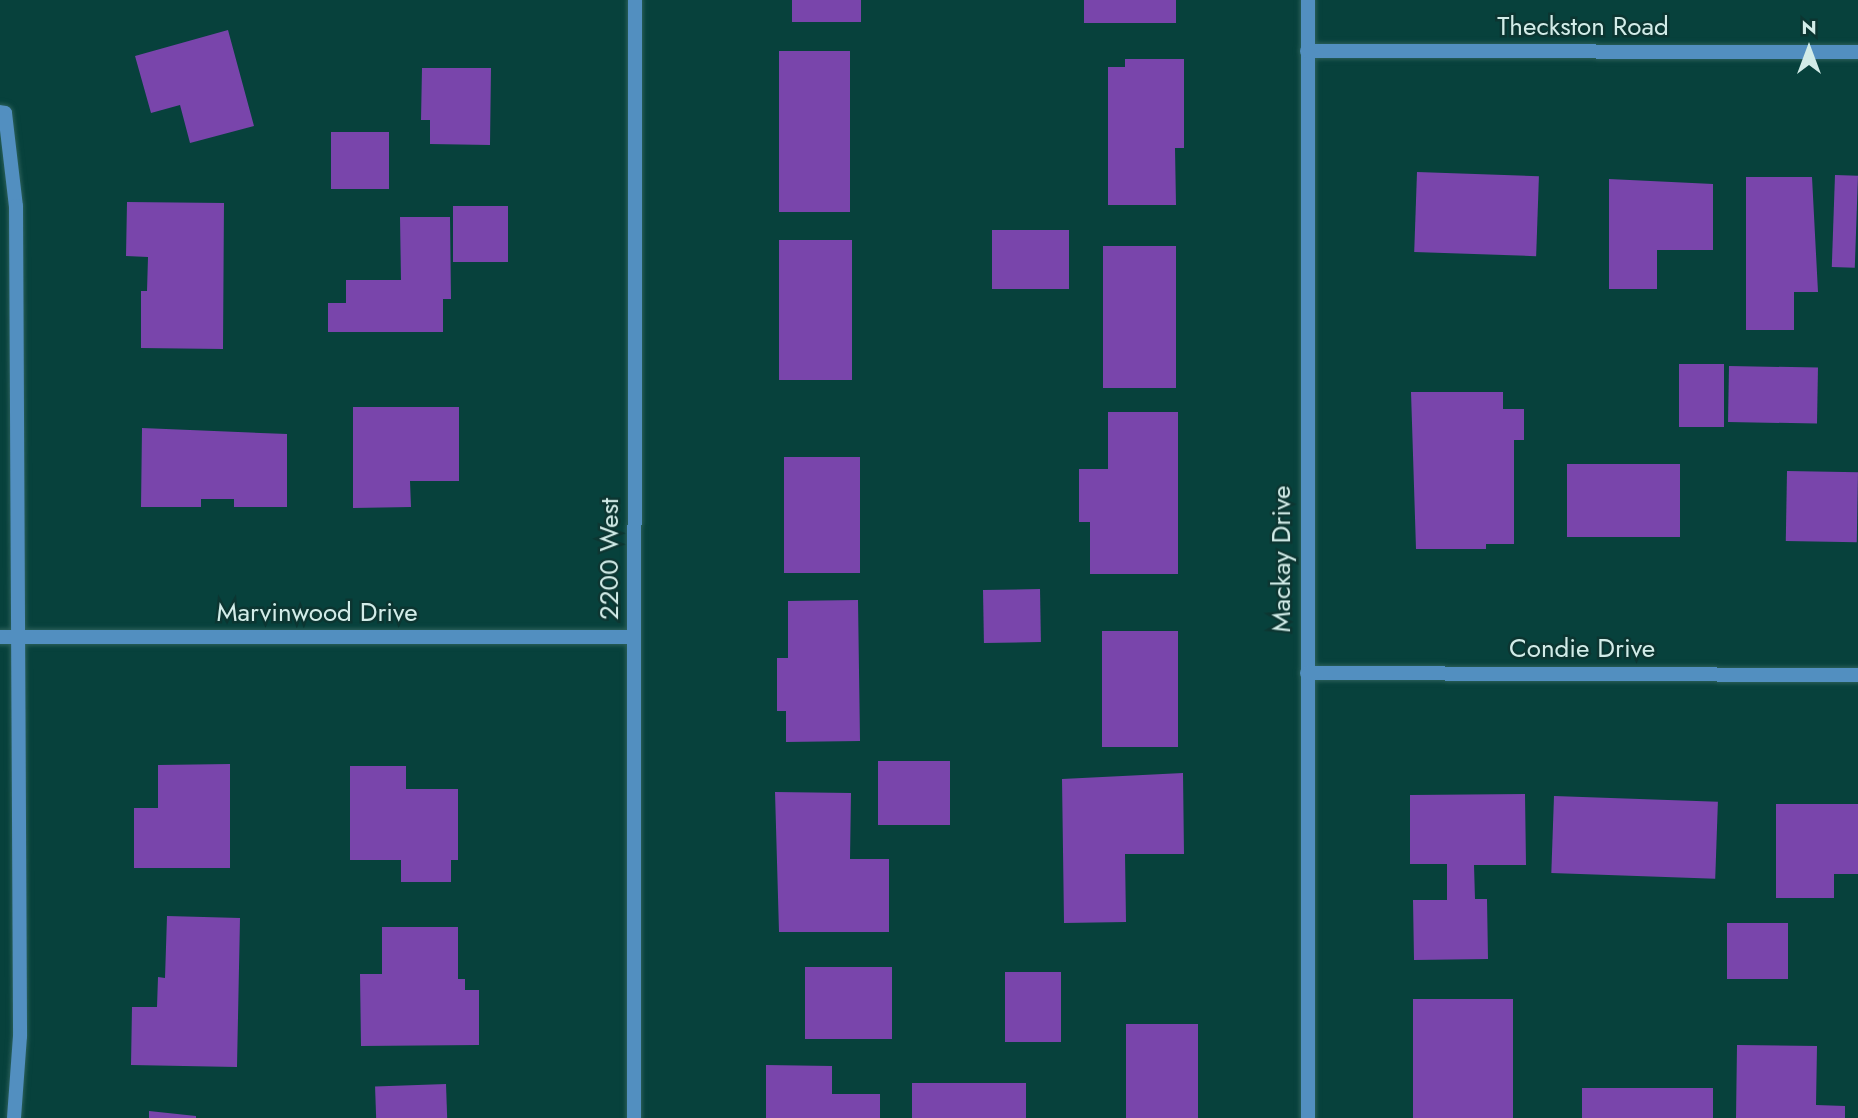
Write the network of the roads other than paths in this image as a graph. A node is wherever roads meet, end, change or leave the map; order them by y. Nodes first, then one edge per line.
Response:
1 (635, 0) edge
2 (1308, 0) edge
3 (1307, 51) junction
4 (1858, 52) edge
5 (2, 112) edge
6 (0, 637) edge
7 (19, 637) junction
8 (634, 637) junction
9 (1307, 673) junction
10 (1858, 675) edge
11 (14, 1118) edge
12 (634, 1118) edge
13 (1308, 1118) edge

1 - 8 street, 2200 West
2 - 3 street, Mackay Drive
3 - 4 street, Theckston Road
3 - 9 street, Mackay Drive
5 - 7 street
6 - 7 street, Marvinwood Drive
7 - 8 street, Marvinwood Drive
7 - 11 street
8 - 12 street, 2200 West
9 - 10 street, Condie Drive
9 - 13 street, Mackay Drive

